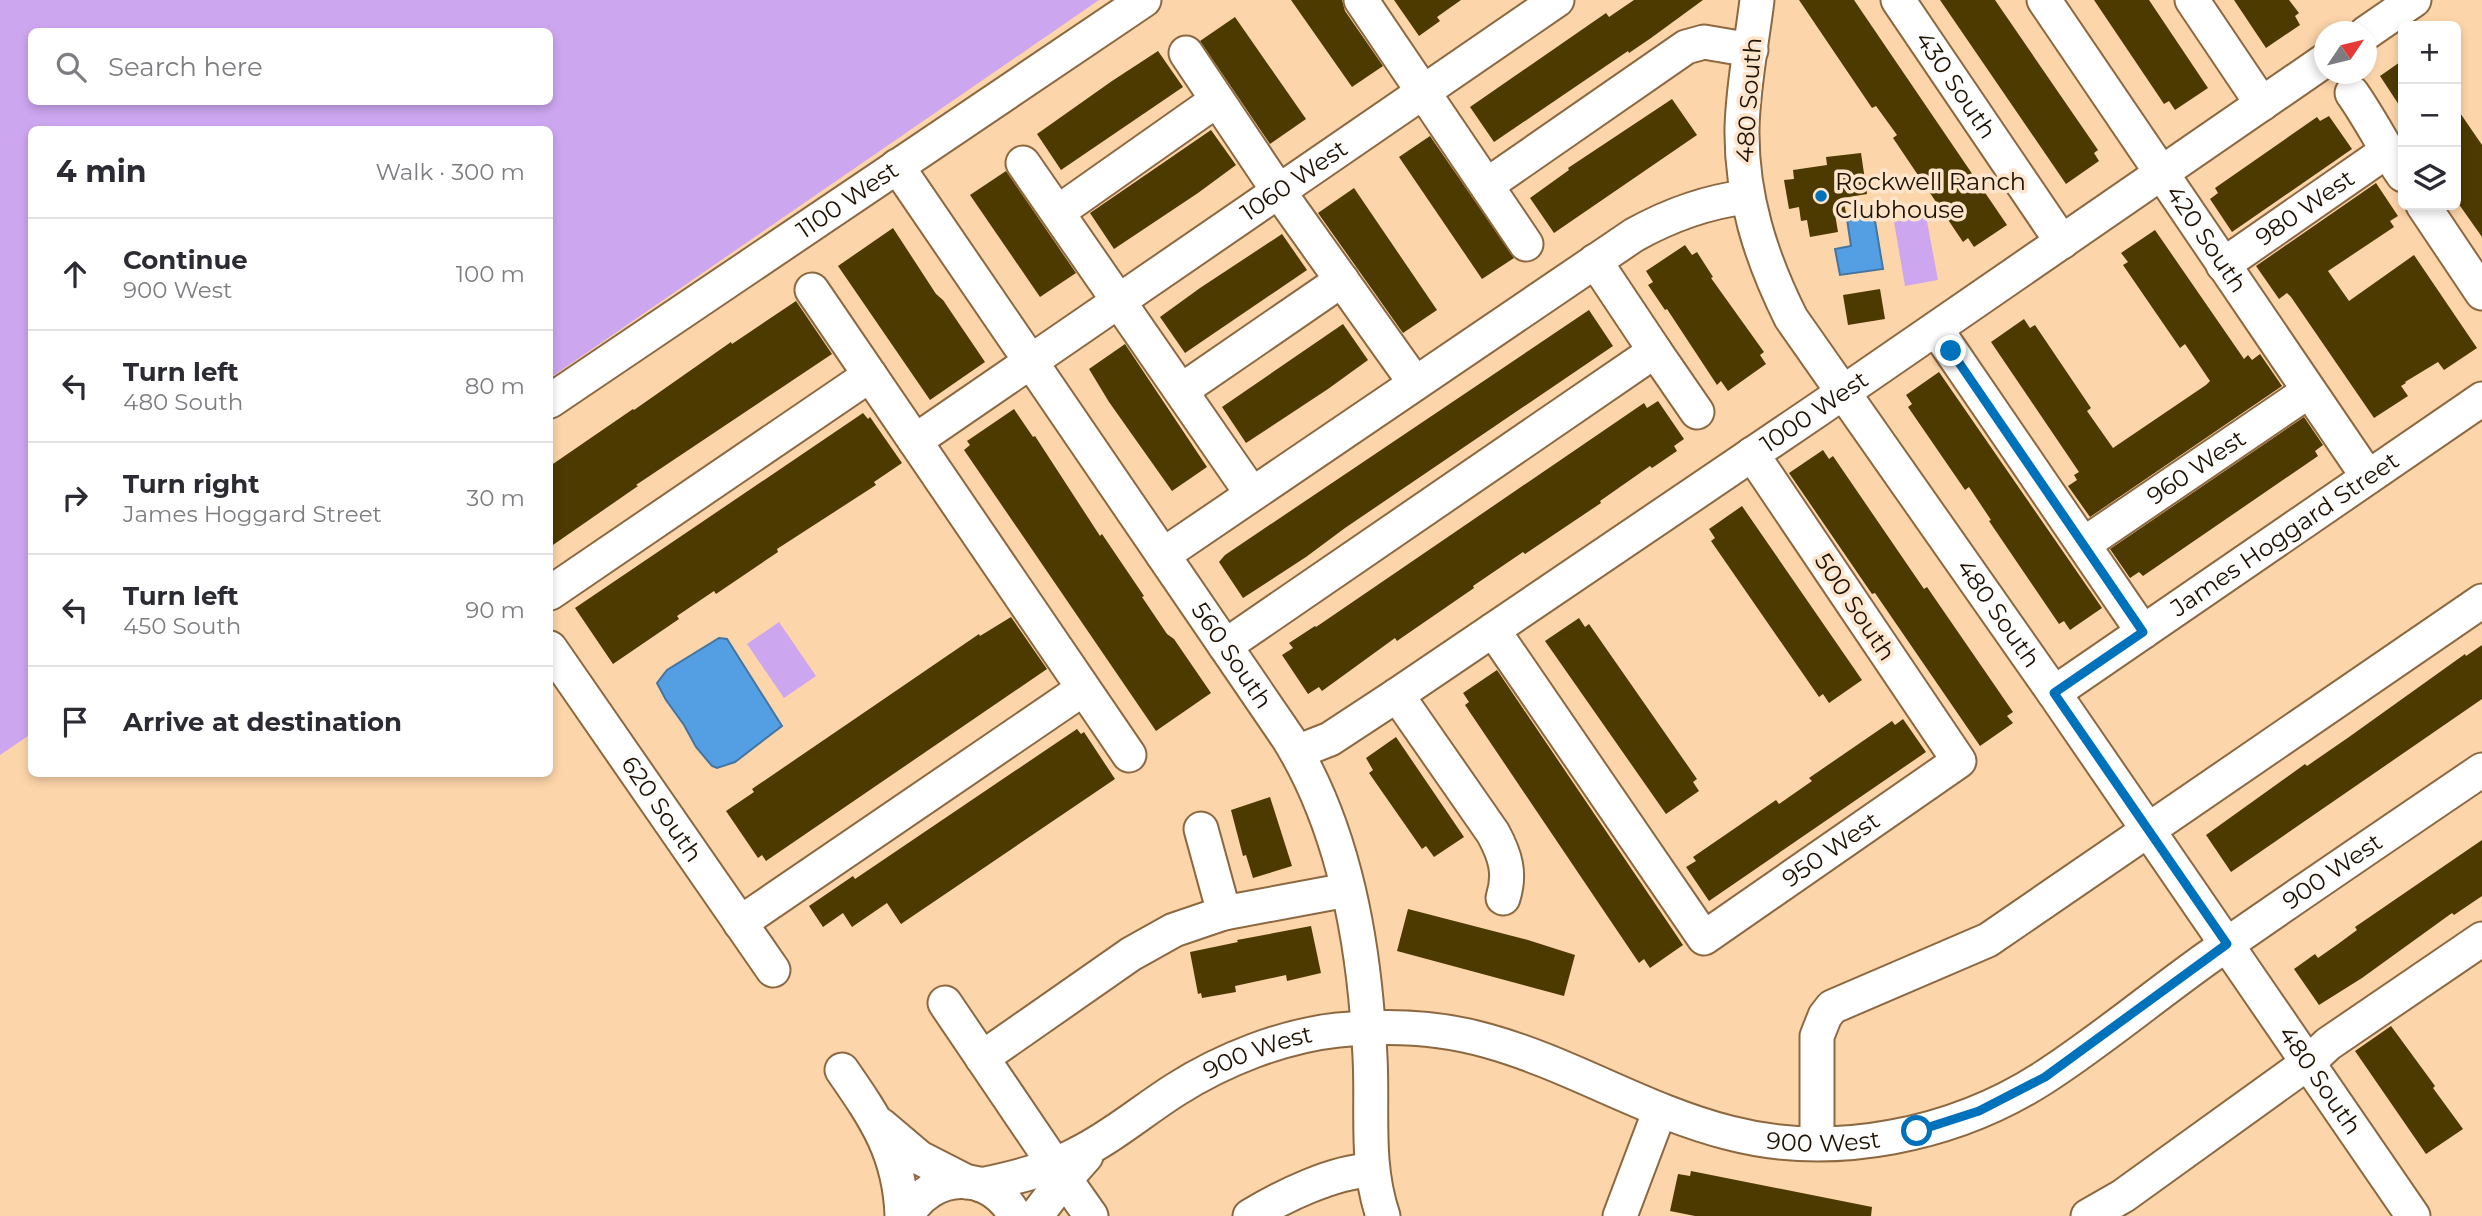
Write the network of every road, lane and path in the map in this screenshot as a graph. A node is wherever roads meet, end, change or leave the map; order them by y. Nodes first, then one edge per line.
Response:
1 (1144, 0) edge
2 (1361, 0) edge
3 (1557, 0) edge
4 (1757, 0) edge
5 (1898, 0) edge
6 (2044, 0) edge
7 (2192, 0) edge
8 (2414, 0) edge
9 (2377, 26) edge
10 (1751, 50) junction
11 (1186, 53) dead end
12 (2314, 69) edge
13 (1425, 92) junction
14 (2352, 93) dead end
15 (1217, 100) junction
16 (2262, 104) junction
17 (1023, 163) dead end
18 (2395, 163) edge
19 (897, 166) junction
20 (2160, 173) junction
21 (1487, 185) junction
22 (1279, 192) junction
23 (1746, 197) junction
24 (2427, 210) edge
25 (1058, 212) junction
26 (2062, 242) junction
27 (1526, 244) dead end
28 (1595, 261) junction
29 (2223, 265) junction
30 (2478, 278) edge
31 (1342, 280) junction
32 (811, 289) dead end
33 (1120, 302) junction
34 (1936, 329) junction
35 (1655, 351) junction
36 (1031, 362) junction
37 (870, 375) junction
38 (1415, 383) junction
39 (1182, 390) junction
40 (2309, 391) junction
41 (1842, 393) junction
42 (553, 399) edge
43 (2482, 399) edge
44 (1697, 412) dead end
45 (915, 441) junction
46 (1752, 454) junction
47 (2368, 477) junction
48 (1252, 494) junction
49 (2084, 544) junction
50 (1163, 555) junction
51 (553, 591) edge
52 (2482, 601) edge
53 (1493, 630) junction
54 (2143, 632) junction
55 (1225, 646) junction
56 (553, 652) edge
57 (1083, 689) junction
58 (2054, 693) junction
59 (1397, 695) junction
60 (1297, 752) junction
61 (1129, 755) dead end
62 (1959, 761) joint
63 (2482, 770) edge
64 (1201, 829) dead end
65 (2148, 829) junction
66 (1347, 890) junction
67 (1503, 898) dead end
68 (1224, 913) junction
69 (740, 923) junction
70 (2482, 939) edge
71 (2227, 944) junction
72 (773, 970) dead end
73 (945, 1003) dead end
74 (1368, 1029) junction
75 (982, 1058) junction
76 (2309, 1062) junction
77 (842, 1070) dead end
78 (1660, 1110) junction
79 (877, 1120) junction
80 (1817, 1143) junction
81 (1371, 1170) junction
82 (1060, 1172) junction
83 (974, 1183) junction
84 (904, 1216) edge
85 (1015, 1216) edge
86 (1037, 1216) edge
87 (1091, 1216) edge
88 (1250, 1216) edge
89 (1382, 1216) edge
90 (1620, 1216) edge
91 (2088, 1216) edge
92 (2413, 1216) edge

1 - 19 street, 1100 West
2 - 13 street
3 - 13 street, 1060 West
4 - 10 street, 480 South
5 - 26 street, 430 South
6 - 20 street, 420 South
7 - 16 street
8 - 9 street
10 - 21 street
10 - 23 street, 480 South
11 - 15 street
12 - 16 street, 1000 West
13 - 21 street
13 - 22 street, 1060 West
14 - 18 street
15 - 22 street
15 - 25 street
16 - 20 street, 1000 West
17 - 25 street
18 - 29 street, 980 West
19 - 36 street, 560 South
19 - 42 street, 1100 West
20 - 26 street, 1000 West
20 - 29 street, 420 South
21 - 27 street
22 - 31 street
22 - 33 street, 1060 West
23 - 28 street
23 - 41 street, 480 South
24 - 30 street
25 - 33 street
26 - 34 street, 1000 West
28 - 35 street
28 - 38 street
29 - 40 street, 420 South
31 - 38 street
31 - 39 street
32 - 37 street
33 - 36 street, 1060 West
33 - 39 street
34 - 41 street, 1000 West
34 - 49 street
35 - 44 street
35 - 55 street
36 - 45 street, 1060 West
36 - 50 street, 560 South
37 - 45 street
37 - 51 street
38 - 48 street
39 - 48 street
40 - 47 street, 420 South
40 - 49 street, 960 West
41 - 46 street, 1000 West
41 - 58 street, 480 South
43 - 47 street, James Hoggard Street
45 - 57 street
46 - 53 street, 1000 West
46 - 62 street, 500 South
47 - 54 street, James Hoggard Street
48 - 50 street
49 - 54 street
50 - 55 street, 560 South
52 - 65 street
53 - 59 street, 1000 West
53 - 62 street, 950 West
54 - 58 street, James Hoggard Street
55 - 60 street, 560 South
56 - 69 street, 620 South
57 - 61 street
57 - 69 street
58 - 65 street, 480 South
59 - 60 street, 1000 West
59 - 67 street
60 - 66 street, 560 South
63 - 71 street, 900 West
64 - 68 street
65 - 71 street, 480 South
65 - 80 street
66 - 68 street
66 - 74 street, 560 South
68 - 75 street
69 - 72 street, 620 South
70 - 76 street
71 - 76 street, 480 South
71 - 80 street, 900 West
73 - 75 street
74 - 78 street, 900 West
74 - 81 street, 560 South
74 - 82 street, 900 West
75 - 82 street
76 - 91 street
76 - 92 street, 480 South
77 - 79 street
78 - 80 street, 900 West
78 - 90 street
79 - 83 street
79 - 84 street
81 - 88 street
81 - 89 street, 560 South
82 - 83 street, 900 West
82 - 86 street, 900 West
82 - 87 street
83 - 84 street, 900 West
83 - 85 street

